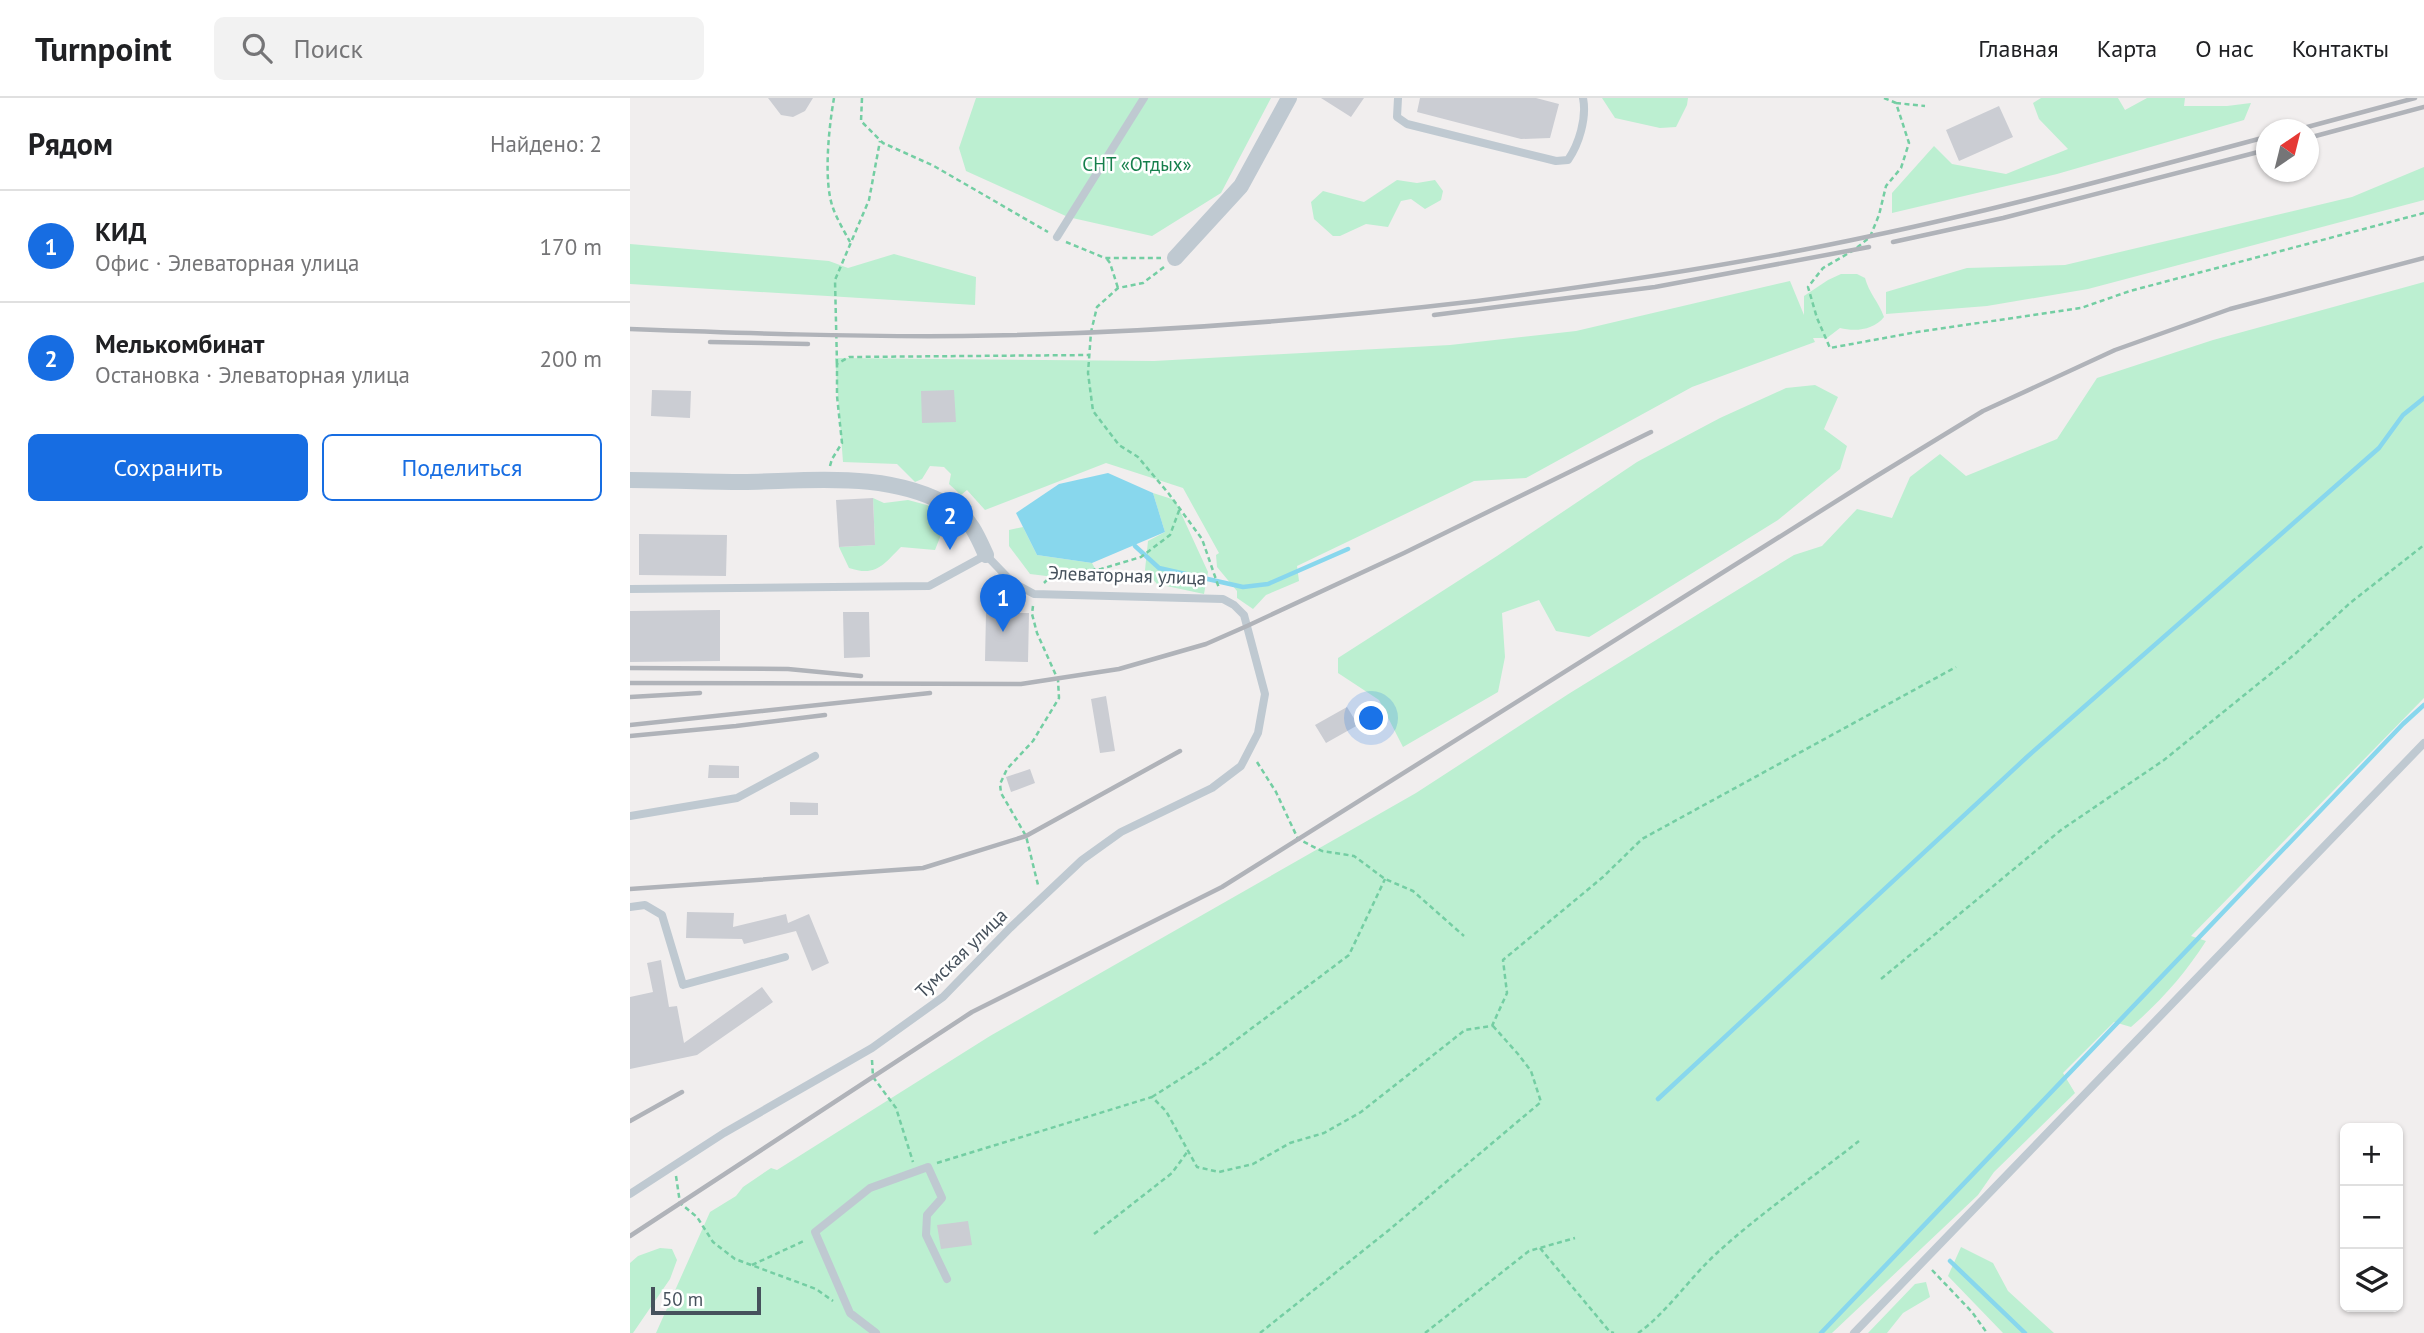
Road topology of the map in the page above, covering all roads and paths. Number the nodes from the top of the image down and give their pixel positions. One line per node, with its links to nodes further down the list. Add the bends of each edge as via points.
1 (834, 98): 13 (path, via 828,153 832,206)
2 (862, 98): 10 (path, via 861,121)
3 (1144, 98): 12 (lane)
4 (1289, 98): 15 (street, via 1241,186)
5 (1398, 98): 6 (lane, via 1397,117 1407,124 1556,161 1569,160 1575,149 1585,108)
6 (1583, 98)
7 (1885, 98): 8 (path)
8 (1896, 103): 9 (path); 11 (path, via 1909,142 1901,167 1886,186 1870,237 1823,268 1808,287 1830,348 2081,308)
9 (1925, 106)
10 (880, 140): 12 (path); 13 (path, via 869,200)
11 (2424, 213)
12 (1057, 237): 14 (path)
13 (850, 242): 18 (path, via 835,280)
14 (1105, 258): 15 (path); 16 (path)
15 (1175, 258): 16 (path, via 1143,283)
16 (1118, 288): 17 (path, via 1097,307)
17 (1090, 355): 18 (path, via 849,357); 21 (path, via 1093,411)
18 (837, 364): 20 (path, via 842,443)
19 (630, 480): 20 (street, Элеваторная улица)
20 (827, 481): 23 (street, Элеваторная улица, via 917,490 955,509 974,528)
21 (1180, 508): 24 (path, via 1202,539); 26 (path, via 1170,535 1141,557 1101,569 1055,572)
22 (2424, 545): 38 (path, via 2175,751 2060,830)
23 (985, 555): 25 (lane, via 929,586); 26 (lane, Элеваторная улица, via 1012,582)
24 (1219, 585)
25 (630, 589)
26 (1034, 594): 28 (lane, Элеваторная улица, via 1223,599 1244,615); 34 (path, via 1032,614 1058,680 1059,698 1000,784 1026,836)
27 (1956, 667): 39 (path, via 1642,839 1503,960 1507,993)
28 (1265, 694): 30 (lane, Тумская улица, via 1258,733)
29 (2424, 743): 52 (lane)
30 (1249, 750): 33 (path, via 1298,839 1322,851 1354,856); 34 (lane, Тумская улица, via 1241,766 1212,788 1121,832 1082,860)
31 (815, 756): 32 (lane, via 737,799)
32 (630, 816)
33 (1385, 879): 36 (path, via 1413,891); 41 (path, via 1349,955 1207,1062)
34 (1042, 898): 40 (lane, Тумская улица, via 943,997)
35 (630, 907): 37 (lane, via 645,905 662,915 683,985)
36 (1464, 936)
37 (785, 957)
38 (1881, 979)
39 (1492, 1026): 43 (path, via 1465,1030 1361,1112 1252,1164 1219,1172 1197,1167); 57 (path, via 1531,1071 1541,1102)
40 (872, 1048): 44 (lane, Тумская улица); 46 (path, via 873,1077 897,1108)
41 (1152, 1097): 43 (path, via 1166,1111); 45 (path)
42 (1859, 1141): 60 (path, via 1717,1252)
43 (1188, 1151): 49 (path, via 1172,1173)
44 (675, 1166): 47 (lane, Тумская улица); 53 (path, via 680,1203 697,1217 713,1242)
45 (928, 1167): 46 (lane); 54 (lane, via 942,1198 927,1215 926,1235)
46 (916, 1172): 48 (lane, via 870,1188)
47 (630, 1194)
48 (815, 1232): 53 (path); 55 (lane)
49 (1094, 1234)
50 (1575, 1238): 51 (path)
51 (1540, 1248): 58 (path, via 1529,1251); 59 (path)
52 (1923, 1262): 61 (lane); 62 (path, via 1972,1311)
53 (752, 1265): 55 (path, via 816,1289)
54 (947, 1279)
55 (850, 1313): 56 (lane)
56 (876, 1333)
57 (1260, 1333)
58 (1424, 1333)
59 (1614, 1333)
60 (1638, 1333)
61 (1854, 1333)
62 (1987, 1333)

